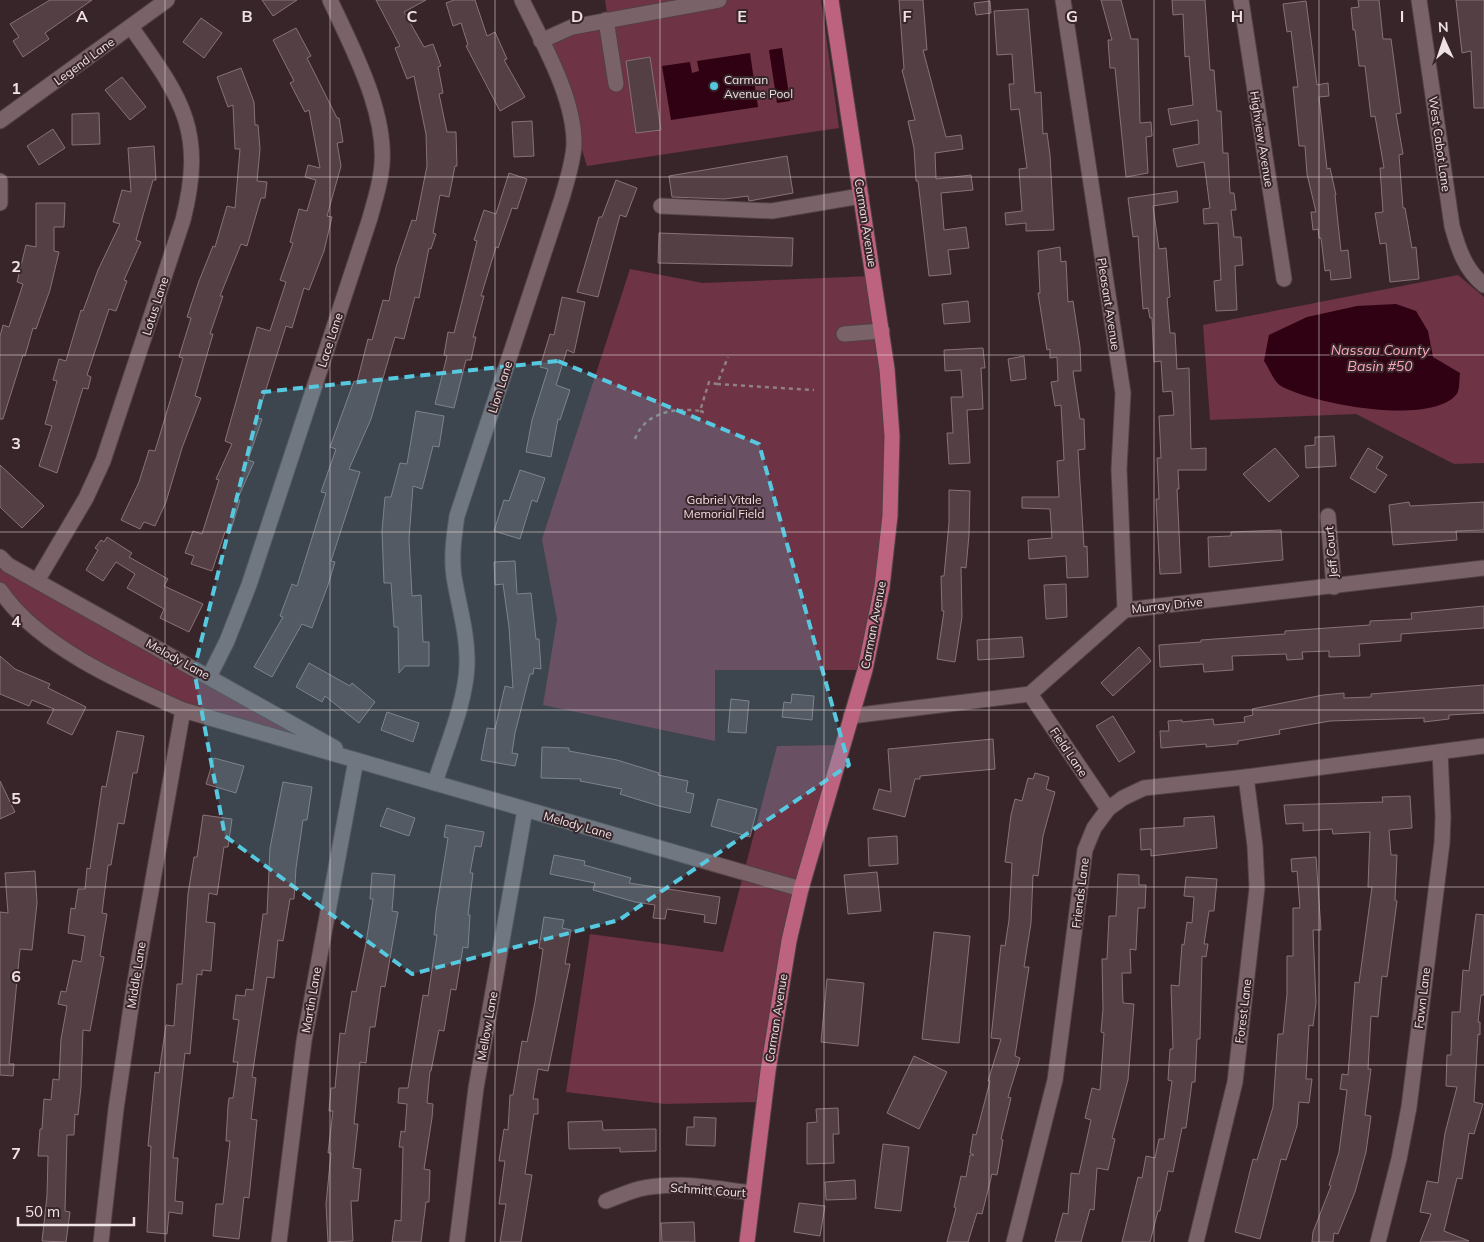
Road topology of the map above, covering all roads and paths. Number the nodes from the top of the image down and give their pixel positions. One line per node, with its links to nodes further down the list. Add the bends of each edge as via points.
1 (167, 0): 10 (street, Legend Lane)
2 (330, 0): 35 (street, Lace Lane, via 374,105 381,133 382,172 370,218 248,586)
3 (522, 0): 11 (street, Lion Lane)
4 (719, 0): 9 (street)
5 (831, 0): 15 (main road, Carman Avenue)
6 (1062, 0): 34 (street, Pleasant Avenue, via 1122,393 1120,469)
7 (1241, 0): 18 (street, Highview Avenue)
8 (1419, 0): 19 (street, West Cabot Lane, via 1452,226 1468,268)
9 (606, 20): 11 (street, via 572,27); 12 (street)
10 (131, 26): 13 (street, Legend Lane); 31 (street, Lotus Lane, via 168,79 185,115 193,168 190,191 175,246 103,461 86,498)
11 (541, 40): 43 (street, Lion Lane, via 571,115 573,160 457,516 453,545 454,576 465,629 467,666 462,697)
12 (616, 84)
13 (0, 121)
14 (0, 182): 16 (street)
15 (861, 196): 17 (street, via 772,211); 20 (main road, Carman Avenue)
16 (0, 203)
17 (661, 206)
18 (1284, 279)
19 (1482, 283)
20 (882, 331): 21 (street); 38 (main road, Carman Avenue, via 892,436 890,516 882,587 865,670)
21 (844, 334)
22 (728, 357): 23 (path)
23 (717, 384): 24 (path); 25 (path, via 709,382)
24 (814, 390)
25 (700, 411): 26 (path); 27 (path, via 670,410 656,416 638,430)
26 (706, 413)
27 (635, 439)
28 (1328, 516): 32 (street, Jeff Court)
29 (0, 557): 31 (street, Melody Lane)
30 (1484, 568): 32 (street, Murray Drive)
31 (37, 581): 35 (street, Melody Lane)
32 (1334, 587): 34 (street, Murray Drive)
33 (0, 590): 37 (street, Melody Lane, via 27,621 53,641 143,692)
34 (1125, 610): 36 (street, Murray Drive)
35 (209, 677): 41 (street, Melody Lane)
36 (1030, 694): 38 (street); 44 (street, Field Lane)
37 (183, 710): 41 (street, Melody Lane); 49 (street, Middle Lane, via 134,987 116,1109)
38 (851, 716): 46 (main road, Carman Avenue)
39 (1484, 746): 40 (street, Friends Lane)
40 (1440, 752): 42 (street, Friends Lane); 55 (street, Fawn Lane, via 1442,843 1409,1108)
41 (356, 760): 43 (street, Melody Lane); 50 (street, Martin Lane, via 304,1041)
42 (1246, 777): 44 (street, Friends Lane, via 1144,788); 54 (street, Forest Lane, via 1257,888 1235,1082)
43 (435, 783): 45 (street, Melody Lane)
44 (1108, 809): 53 (street, Friends Lane, via 1094,828 1085,850 1055,1080)
45 (525, 810): 46 (street, Melody Lane); 51 (street, Mellow Lane, via 476,1088)
46 (801, 889): 47 (main road, Carman Avenue, via 781,985)
47 (753, 1193): 48 (street, Schmitt Court, via 655,1186); 52 (main road, Carman Avenue)
48 (606, 1201)
49 (102, 1242)
50 (279, 1242)
51 (457, 1242)
52 (747, 1242)
53 (1014, 1242)
54 (1196, 1242)
55 (1378, 1242)

